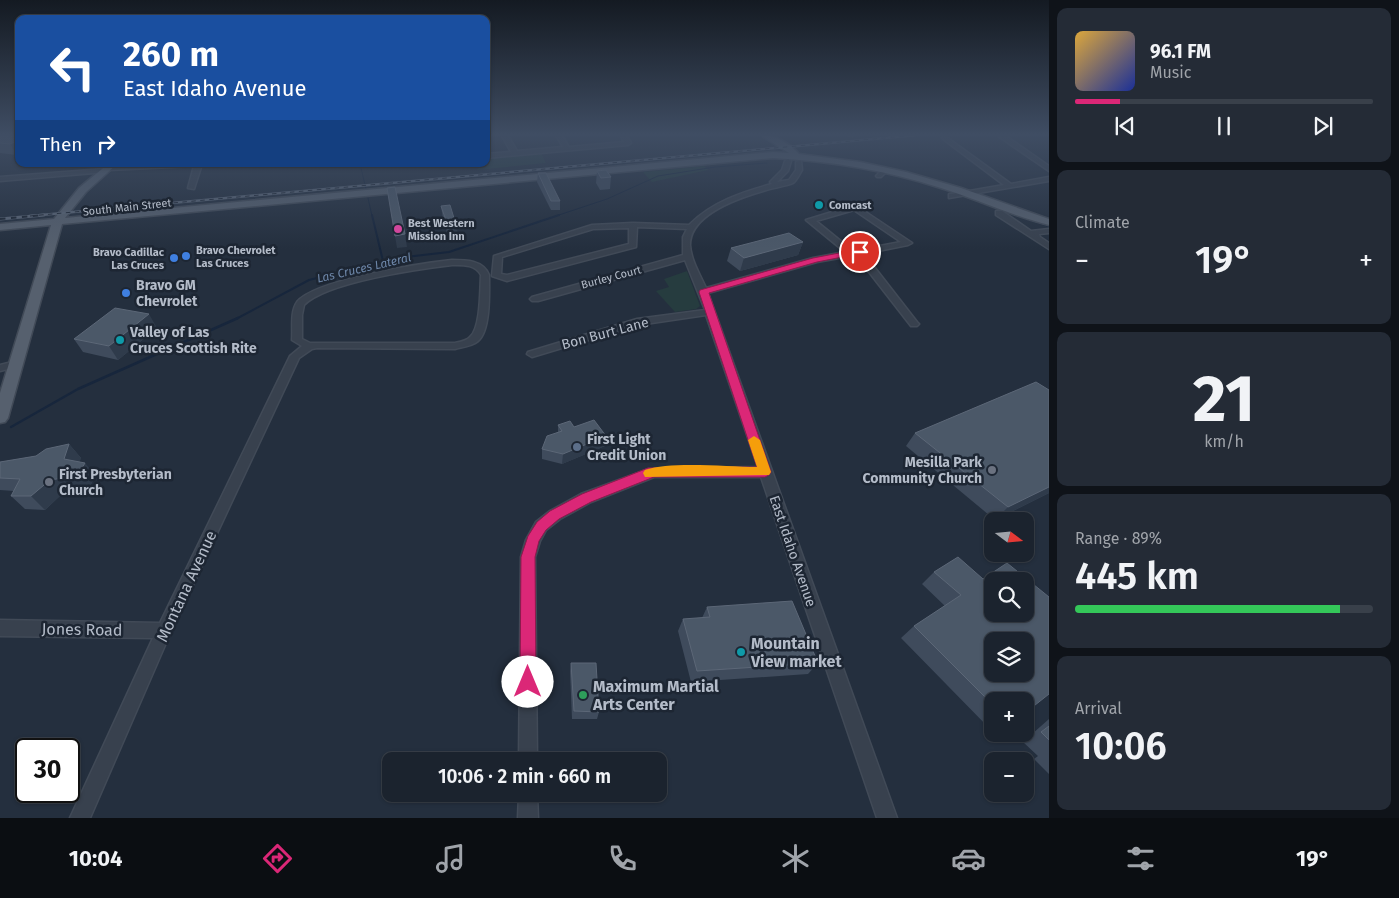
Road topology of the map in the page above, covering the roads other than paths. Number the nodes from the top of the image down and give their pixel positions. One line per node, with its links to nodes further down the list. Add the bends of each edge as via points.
1 (61, 172): 9 (street)
2 (102, 172): 17 (main road, via 81,191)
3 (197, 172): 13 (street)
4 (596, 172): 17 (main road, South Main Street)
5 (786, 172): 11 (street)
6 (797, 172): 11 (street, via 791,180)
7 (991, 172): 12 (street)
8 (882, 173): 14 (main road, South Main Street); 15 (main road, South Main Street)
9 (0, 179)
10 (1049, 179): 12 (street)
11 (770, 185): 21 (street, via 716,207)
12 (1010, 186): 14 (street)
13 (192, 188)
14 (965, 193): 15 (street); 18 (main road, South Main Street)
15 (952, 196): 16 (main road, South Main Street)
16 (999, 213): 22 (main road, South Main Street); 24 (street)
17 (59, 221): 20 (main road, South Main Street); 23 (main road, South Main Street); 34 (main road)
18 (1049, 222)
19 (633, 224): 19 (street, via 633,246 507,278 496,276 498,256 592,227); 21 (street)
20 (0, 227)
21 (690, 227): 27 (street, East Idaho Avenue, via 686,239)
22 (1049, 230): 24 (street, via 1034,232)
23 (0, 232)
24 (1036, 237): 25 (street)
25 (1049, 247)
26 (850, 252): 26 (street, via 810,220 855,207 908,243); 28 (street); 31 (street, via 872,270)
27 (688, 256): 28 (street, East Idaho Avenue); 29 (street, Burley Court)
28 (704, 292): 30 (street, East Idaho Avenue)
29 (535, 298)
30 (710, 312): 33 (street, Bon Burt Lane, via 637,322); 37 (street, East Idaho Avenue)
31 (914, 324)
32 (309, 346): 32 (street, via 455,346 466,343 477,336 480,326 483,270 460,262 391,271 316,294 298,309 297,340); 39 (street, Montana Avenue, via 295,356)
33 (532, 354)
34 (16, 364): 35 (street); 36 (main road)
35 (0, 368)
36 (0, 418)
37 (765, 472): 40 (street, via 653,472 586,498 541,526 528,557); 44 (street, East Idaho Avenue)
38 (0, 628): 39 (street, Jones Road)
39 (164, 631): 42 (street, Montana Avenue)
40 (528, 752)
41 (528, 802): 43 (street)
42 (80, 818)
43 (528, 818)
44 (887, 818)

